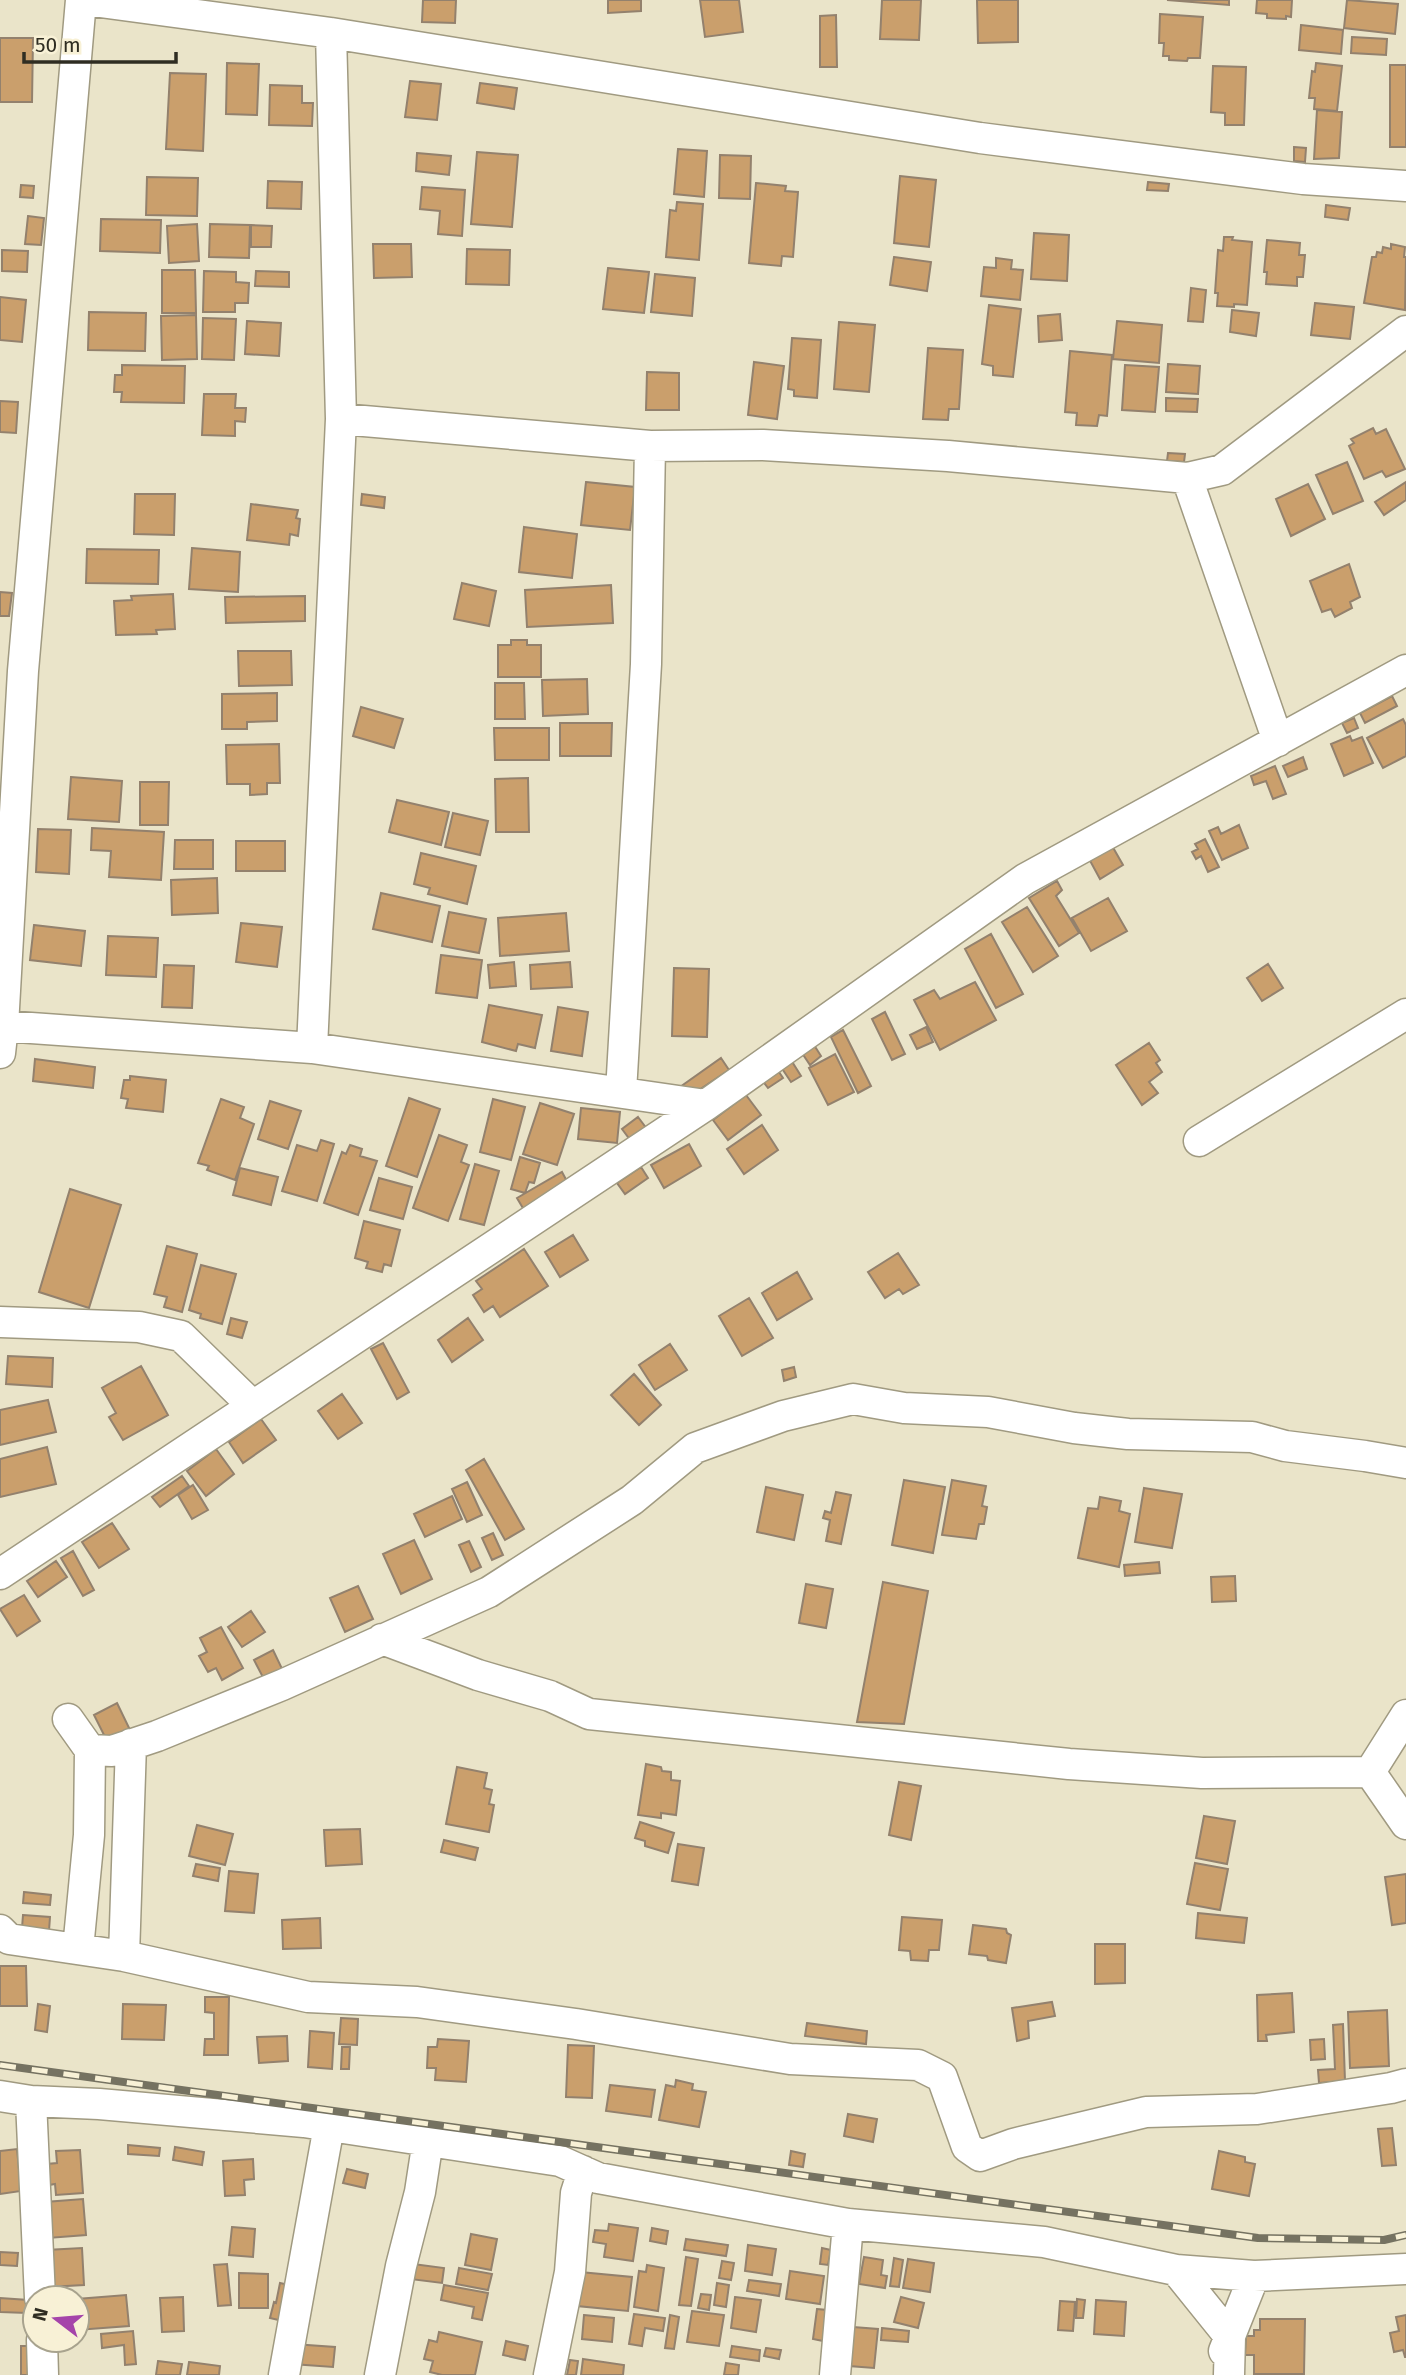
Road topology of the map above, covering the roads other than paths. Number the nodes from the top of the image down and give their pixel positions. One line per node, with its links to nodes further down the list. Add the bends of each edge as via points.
1 (83, 0): 2 (street); 11 (street, via 23,671)
2 (331, 33): 3 (street, via 980,138 1303,179); 5 (street)
3 (1406, 186)
4 (1406, 331): 7 (street, via 1222,470)
5 (341, 419): 6 (street); 12 (street)
6 (650, 446): 7 (street, via 855,450); 13 (street, via 646,664)
7 (1187, 478): 9 (street)
8 (1406, 670): 9 (street)
9 (1278, 741): 14 (street, via 1025,879)
10 (1406, 1014): 15 (street)
11 (2, 1040): 12 (street)
12 (312, 1048): 13 (street)
13 (621, 1092): 14 (street)
14 (706, 1105): 17 (street)
15 (1199, 1141)
16 (0, 1322): 17 (street, via 139,1327 181,1336)
17 (253, 1406): 19 (street)
18 (1406, 1464): 20 (street, via 1252,1437 1128,1434 988,1412 904,1408 853,1399 783,1416 695,1448 632,1500 488,1592)
19 (0, 1574)
20 (382, 1639): 23 (street, via 282,1685); 25 (street, via 550,1696 589,1714 1069,1764 1202,1773)
21 (1406, 1715): 25 (street)
22 (68, 1719): 24 (street)
23 (131, 1744): 24 (street, via 112,1751); 29 (street)
24 (90, 1750): 28 (street, via 89,1835)
25 (1370, 1772): 26 (street)
26 (1406, 1824)
27 (0, 1930): 28 (street, via 9,1939)
28 (78, 1950): 29 (street)
29 (124, 1956): 30 (street, via 308,1997 417,2002 790,2059 918,2066 942,2077 967,2147 980,2156 1146,2112 1257,2109)
30 (1406, 2084)
31 (0, 2096): 32 (street)
32 (31, 2101): 33 (street); 40 (street)
33 (329, 2126): 34 (street); 44 (street)
34 (428, 2140): 35 (street, via 560,2161); 45 (street)
35 (583, 2171): 36 (street, via 598,2178); 46 (street, via 576,2193 570,2272)
36 (848, 2224): 38 (street, via 1044,2242); 47 (street)
37 (1406, 2269): 39 (street)
38 (1176, 2270): 39 (street); 41 (street)
39 (1254, 2276): 41 (street)
40 (39, 2284)
41 (1230, 2337): 48 (street); 49 (street)
42 (42, 2354): 43 (street)
43 (43, 2375)
44 (284, 2375)
45 (380, 2375)
46 (549, 2375)
47 (835, 2375)
48 (1214, 2375)
49 (1229, 2375)

